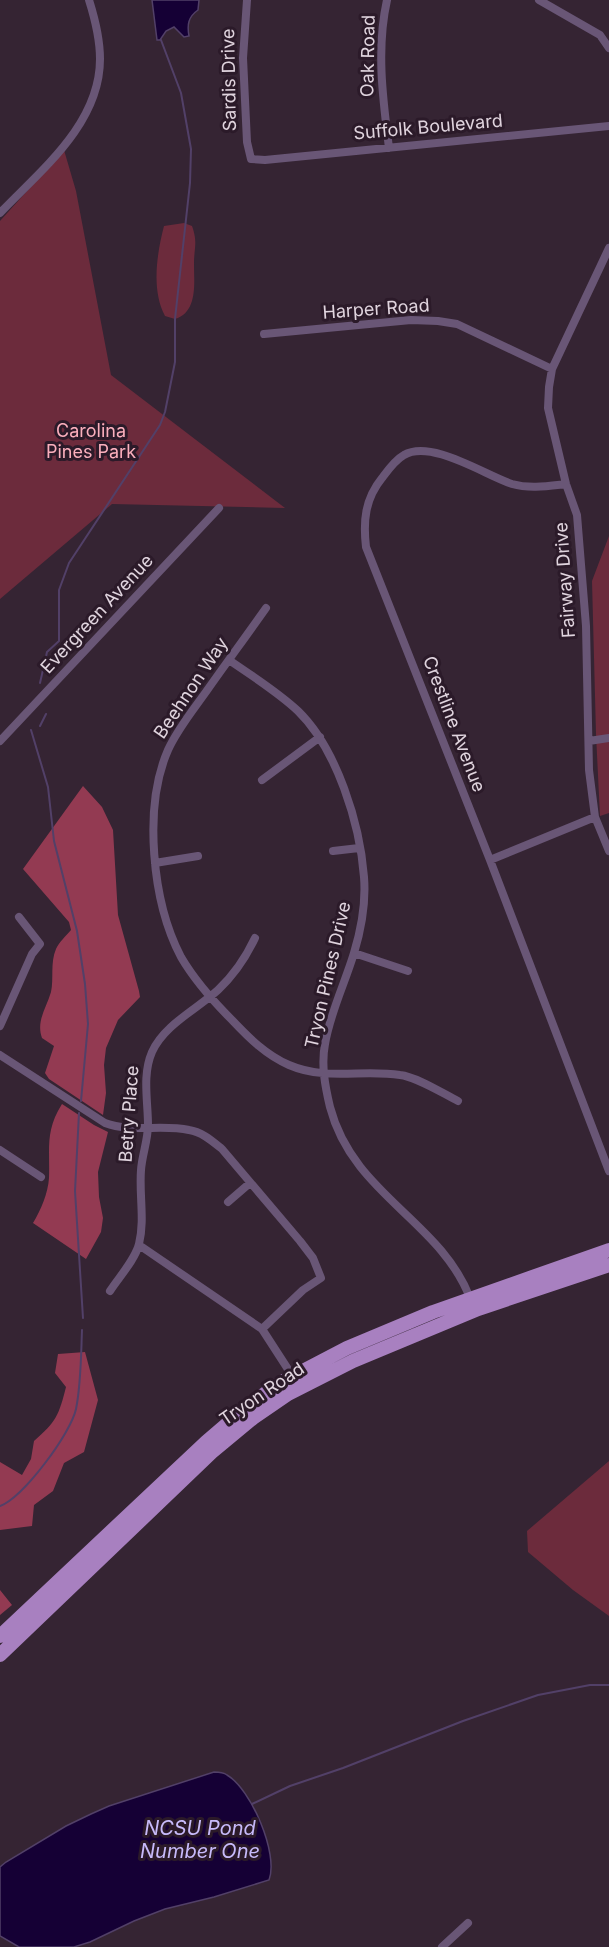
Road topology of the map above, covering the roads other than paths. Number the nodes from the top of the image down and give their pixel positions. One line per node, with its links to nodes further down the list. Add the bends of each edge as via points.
1 (89, 0): 9 (street, via 99,45 99,71 90,104 69,140)
2 (246, 0): 8 (street, Sardis Drive, via 243,58)
3 (387, 0): 7 (street, Oak Road, via 381,48)
4 (539, 0): 5 (street, via 600,35)
5 (609, 48)
6 (609, 126): 7 (street, Suffolk Boulevard)
7 (388, 148): 8 (street, Suffolk Boulevard)
8 (251, 159)
9 (0, 213)
10 (609, 248): 12 (street, Fairway Drive)
11 (264, 334): 12 (street, Harper Road, via 411,320 438,321 457,324)
12 (552, 369): 13 (street, Fairway Drive, via 548,408)
13 (566, 484): 20 (street, Fairway Drive, via 577,515 586,626); 27 (street, Crestline Avenue, via 511,484 432,452 416,450 404,454 386,473 373,491 365,514 366,547)
14 (219, 508): 19 (street, Evergreen Avenue)
15 (266, 608): 16 (street, Beehnon Way)
16 (229, 660): 17 (street, Tryon Pines Drive, via 299,712); 28 (street, Beehnon Way, via 180,728 164,760 154,804)
17 (320, 737): 21 (street); 23 (street, Tryon Pines Drive, via 344,785)
18 (609, 738): 20 (street)
19 (0, 741)
20 (589, 741): 22 (street, Fairway Drive)
21 (262, 780)
22 (595, 817): 24 (street, Fairway Drive); 27 (street)
23 (359, 848): 25 (street); 31 (street, Tryon Pines Drive, via 365,878)
24 (609, 851)
25 (333, 852)
26 (198, 856): 28 (street)
27 (490, 860): 40 (street, Crestline Avenue)
28 (155, 863): 33 (street, Beehnon Way, via 169,928 181,956)
29 (19, 917): 34 (street, via 40,944)
30 (255, 938): 33 (street, Betry Place, via 233,974)
31 (354, 953): 32 (street); 36 (street, Tryon Pines Drive, via 325,1044)
32 (408, 971)
33 (209, 996): 36 (street, Beehnon Way, via 272,1056); 38 (street, Betry Place, via 159,1039 152,1052 146,1083)
34 (0, 1026)
35 (0, 1055): 38 (street, via 105,1123)
36 (324, 1075): 37 (street, Beehnon Way, via 403,1075); 48 (street, Tryon Pines Drive, via 337,1130 348,1151 381,1191 442,1252)
37 (458, 1101)
38 (148, 1128): 42 (street, via 191,1130 208,1137); 44 (street, Betry Place, via 141,1171)
39 (0, 1150): 41 (street)
40 (609, 1172)
41 (41, 1177)
42 (250, 1183): 43 (street); 49 (street, via 313,1258 321,1278)
43 (228, 1202)
44 (138, 1245): 47 (street, Betry Place); 49 (street)
45 (609, 1250): 48 (main road, Tryon Road)
46 (609, 1265): 50 (main road, Tryon Road, via 478,1309)
47 (110, 1290)
48 (470, 1298): 50 (main road, Tryon Road, via 347,1348)
49 (262, 1329): 50 (street)
50 (296, 1381): 51 (main road, Tryon Road, via 256,1400 206,1442); 52 (main road, Tryon Road, via 226,1439)
51 (0, 1636)
52 (0, 1655)
53 (468, 1923): 54 (street)
54 (442, 1947)

